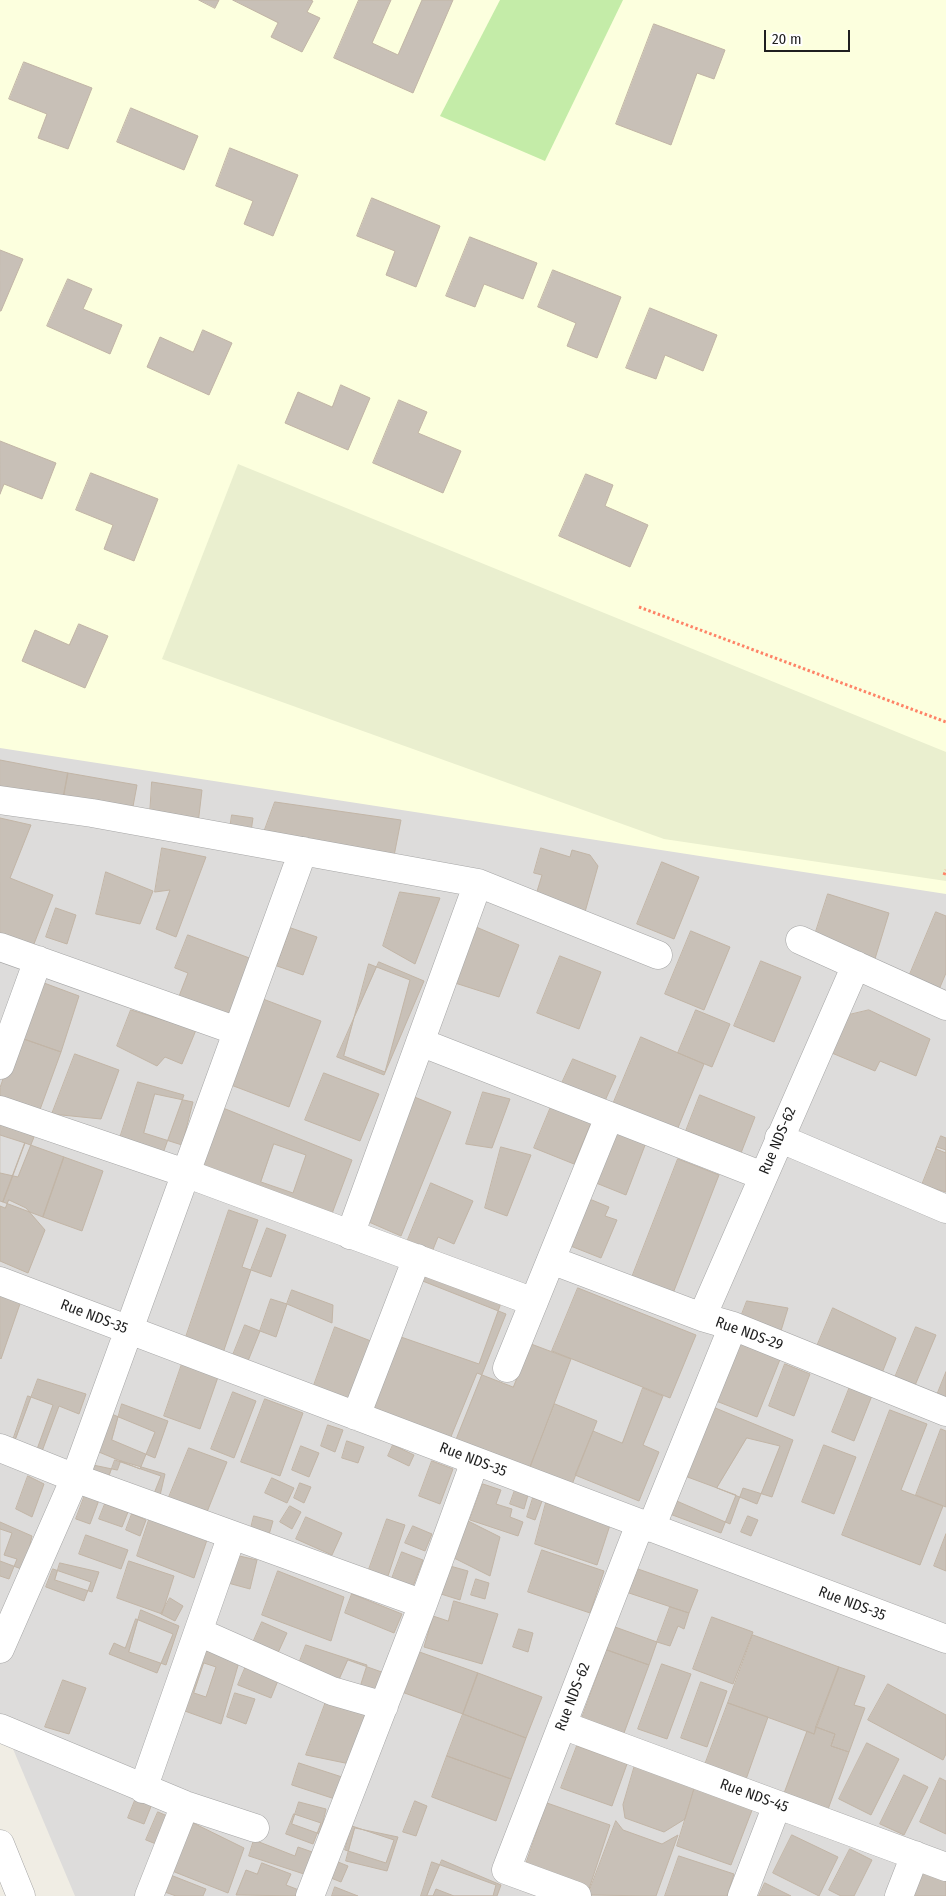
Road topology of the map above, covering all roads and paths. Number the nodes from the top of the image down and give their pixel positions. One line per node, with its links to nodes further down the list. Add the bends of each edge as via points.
1 (639, 607): 2 (path)
2 (946, 722)
3 (0, 800): 4 (street)
4 (303, 851): 7 (street); 14 (street)
5 (946, 870): 6 (path)
6 (944, 875)
7 (478, 883): 10 (street); 15 (street)
8 (800, 940): 12 (street)
9 (0, 947): 11 (street)
10 (658, 956)
11 (38, 960): 14 (street); 16 (street)
12 (856, 965): 13 (street); 19 (street, Rue NDS-62)
13 (946, 1006)
14 (237, 1031): 20 (street)
15 (420, 1042): 18 (street); 23 (street)
16 (0, 1065)
17 (0, 1110): 20 (street)
18 (609, 1117): 21 (street); 25 (street)
19 (779, 1138): 21 (street, Rue NDS-62); 22 (street)
20 (185, 1172): 23 (street); 30 (street)
21 (763, 1176): 28 (street, Rue NDS-62)
22 (946, 1209)
23 (350, 1234): 24 (street)
24 (417, 1258): 27 (street); 33 (street)
25 (551, 1260): 27 (street); 28 (street, Rue NDS-29)
26 (0, 1281): 30 (street, Rue NDS-35)
27 (534, 1302): 31 (street)
28 (702, 1317): 29 (street, Rue NDS-29)
29 (733, 1326): 32 (street, Rue NDS-29); 37 (street, Rue NDS-62)
30 (128, 1330): 33 (street, Rue NDS-35); 36 (street)
31 (507, 1368)
32 (946, 1412)
33 (356, 1416): 35 (street, Rue NDS-35)
34 (0, 1448): 36 (street)
35 (475, 1461): 37 (street, Rue NDS-35); 39 (street)
36 (74, 1478): 38 (street); 42 (street)
37 (646, 1526): 41 (street, Rue NDS-35); 44 (street, Rue NDS-62)
38 (232, 1535): 39 (street); 40 (street)
39 (423, 1604): 43 (street)
40 (199, 1632): 43 (street, via 332,1691); 46 (street)
41 (946, 1640)
42 (0, 1649)
43 (384, 1706): 56 (street)
44 (562, 1725): 48 (street, Rue NDS-45); 53 (street, Rue NDS-62)
45 (0, 1728): 46 (street)
46 (143, 1789): 47 (street)
47 (185, 1805): 49 (street); 55 (street)
48 (777, 1805): 51 (street, Rue NDS-45); 58 (street)
49 (255, 1828)
50 (0, 1844): 54 (street)
51 (915, 1856): 52 (street, Rue NDS-45); 59 (street)
52 (946, 1867)
53 (510, 1880): 57 (street)
54 (21, 1896)
55 (149, 1896)
56 (310, 1896)
57 (577, 1896)
58 (742, 1896)
59 (899, 1896)

